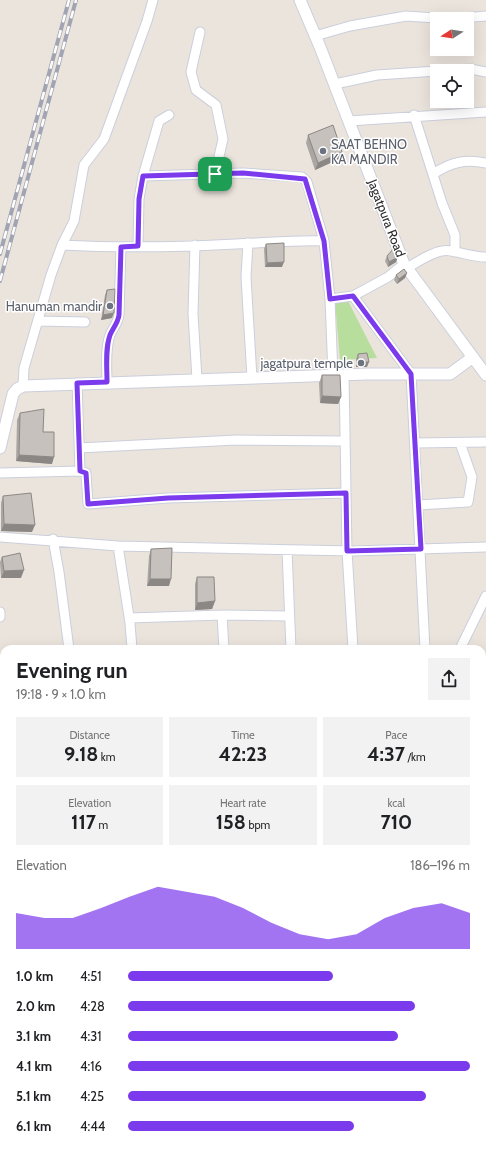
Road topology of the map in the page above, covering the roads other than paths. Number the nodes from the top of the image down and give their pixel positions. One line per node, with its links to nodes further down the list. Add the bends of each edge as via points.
1 (153, 0): 20 (street, via 104,139 84,165 74,221)
2 (300, 0): 5 (street, Jagatpura Road)
3 (486, 16): 5 (street, via 451,19 406,16 350,26)
4 (200, 32): 15 (street, via 191,72 196,90 216,105 223,139)
5 (315, 36): 9 (street, Jagatpura Road)
6 (474, 70): 8 (street)
7 (430, 71): 9 (street, via 377,75)
8 (486, 72)
9 (335, 84): 13 (street, Jagatpura Road)
10 (486, 112): 12 (street)
11 (169, 115): 17 (street, via 159,121)
12 (414, 116): 13 (street); 16 (street)
13 (349, 121): 26 (street, Jagatpura Road)
14 (486, 163): 16 (street, via 474,161 448,164)
15 (215, 174): 17 (street); 18 (street, via 243,173 305,179)
16 (433, 174): 24 (street, via 455,235)
17 (143, 176): 22 (street, via 139,199)
18 (324, 241): 19 (street); 28 (street)
19 (248, 243): 21 (street); 35 (street, via 246,277)
20 (62, 245): 23 (street); 29 (street)
21 (195, 245): 22 (street); 36 (street, via 193,314)
22 (138, 246): 23 (street)
23 (121, 247): 37 (street, via 119,315 107,346)
24 (455, 252): 25 (street); 26 (street, via 449,250 427,256)
25 (486, 257)
26 (406, 266): 27 (street); 31 (street, Jagatpura Road)
27 (353, 296): 28 (street); 32 (street)
28 (330, 299): 33 (street)
29 (38, 321): 30 (street); 39 (street, via 24,368)
30 (85, 322)
31 (473, 357): 32 (street, via 450,374); 34 (street, Jagatpura Road)
32 (411, 374): 33 (street); 42 (street)
33 (339, 375): 35 (street); 40 (street)
34 (486, 375)
35 (252, 378): 36 (street)
36 (197, 379): 37 (street)
37 (107, 382): 38 (street)
38 (77, 383): 39 (street); 45 (street)
39 (23, 386): 44 (street, via 13,394)
40 (344, 441): 45 (street, via 236,440); 48 (street)
41 (486, 442): 43 (street)
42 (415, 443): 43 (street); 49 (street)
43 (460, 443): 49 (street, via 472,477 468,502)
44 (0, 448)
45 (80, 448): 46 (street)
46 (80, 471): 47 (street); 48 (street, via 86,473 88,504 168,498)
47 (0, 473)
48 (346, 493): 56 (street)
49 (418, 505): 54 (street)
50 (0, 537): 51 (street)
51 (53, 539): 52 (street); 61 (street)
52 (118, 546): 55 (street); 60 (street)
53 (486, 547): 54 (street)
54 (421, 549): 56 (street); 66 (street)
55 (287, 550): 56 (street); 59 (street)
56 (347, 551): 65 (street)
57 (486, 596): 67 (street)
58 (222, 615): 59 (street); 60 (street); 63 (street)
59 (288, 616): 64 (street)
60 (129, 618): 62 (street)
61 (68, 645)
62 (132, 645)
63 (224, 645)
64 (291, 645)
65 (353, 645)
66 (425, 645)
67 (462, 645)

